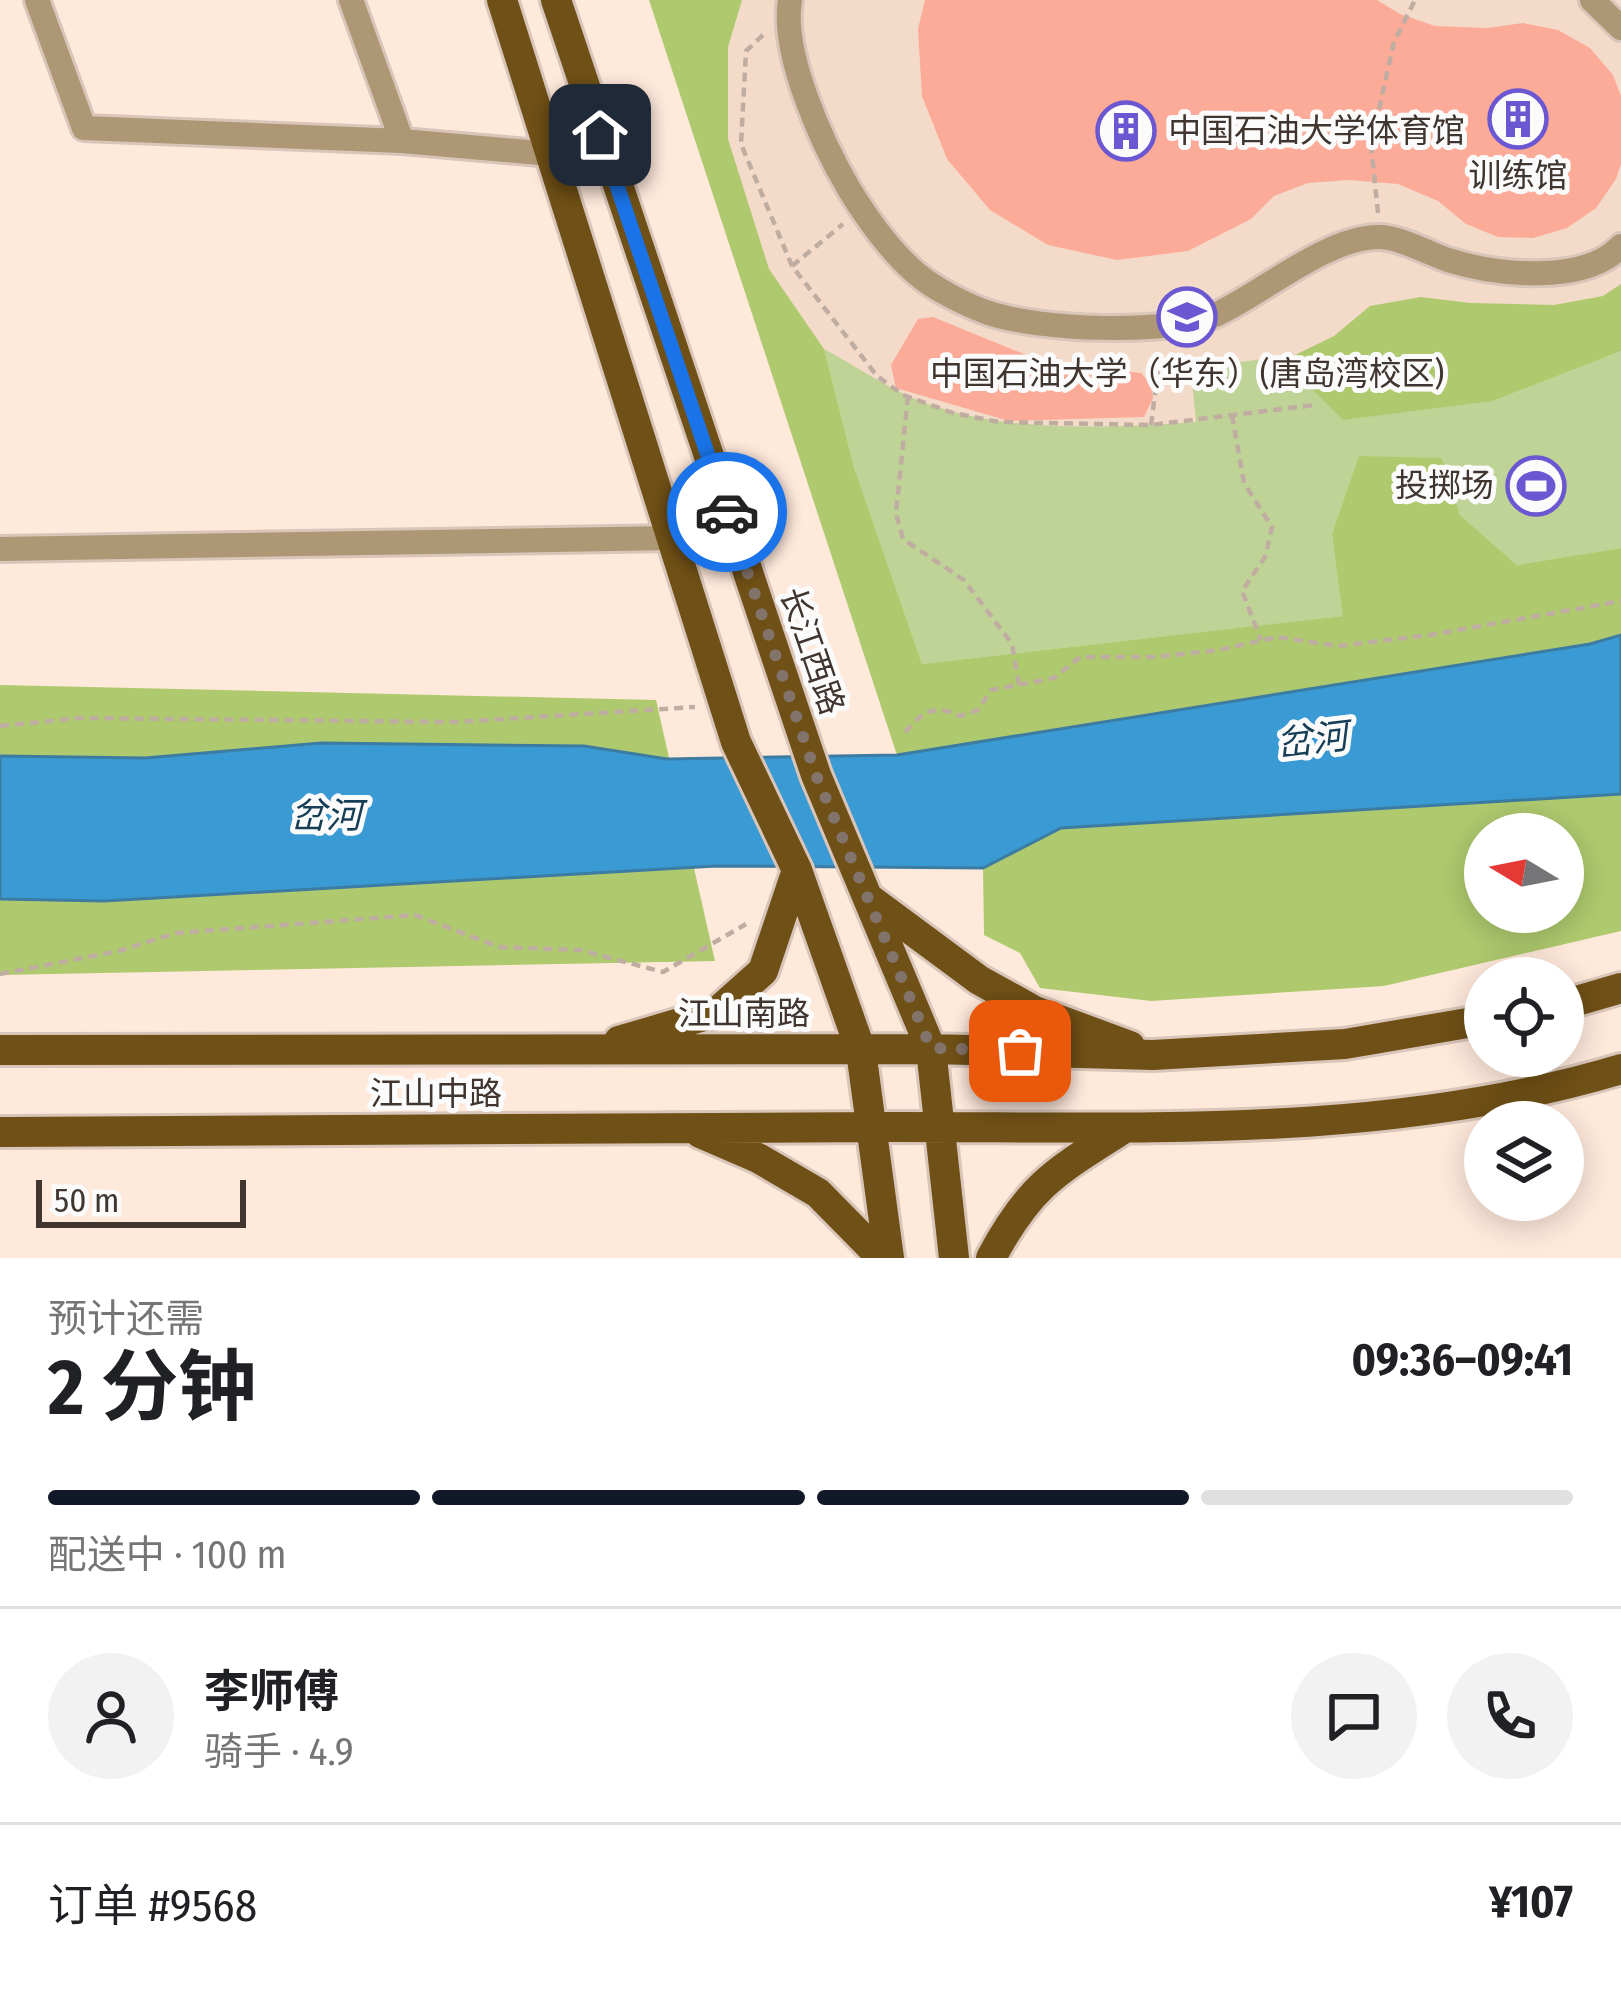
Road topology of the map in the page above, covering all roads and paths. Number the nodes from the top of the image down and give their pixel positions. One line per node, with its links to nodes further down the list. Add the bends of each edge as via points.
1 (37, 0): 9 (street, via 84,128)
2 (351, 0): 9 (street)
3 (502, 0): 10 (main road)
4 (556, 0): 19 (main road, 长江西路)
5 (1415, 0): 12 (path, via 1394,42 1371,146)
6 (1592, 0): 8 (street)
7 (787, 3): 11 (street, via 802,88)
8 (1621, 28)
9 (402, 141): 10 (street)
10 (551, 154): 20 (main road)
11 (861, 209): 14 (path); 15 (street, via 918,275 989,313 1067,326)
12 (1380, 237): 13 (street, via 1455,262 1546,275 1607,261); 15 (street, via 1329,250 1212,316)
13 (1621, 246)
14 (792, 266)
15 (1164, 327): 18 (path)
16 (908, 396): 24 (path, via 896,513 903,539 964,580 1012,644)
17 (1232, 415): 23 (path, via 1244,483 1273,527 1242,591)
18 (1151, 425)
19 (734, 533): 20 (street); 29 (main road, 长江西路, via 816,775)
20 (672, 538): 21 (street); 25 (main road)
21 (0, 549)
22 (1621, 601): 23 (path, via 1338,646)
23 (1262, 640): 24 (path, via 1155,657 1080,657 1054,678)
24 (1019, 685): 27 (path, via 991,690 978,710 960,716 928,709)
25 (725, 705): 26 (path, via 455,722 80,718); 28 (main road)
26 (0, 726)
27 (905, 732)
28 (797, 870): 37 (main road, via 764,970 717,1012); 38 (main road)
29 (867, 896): 35 (main road, 长江西路); 39 (main road, via 1035,1011)
30 (746, 924): 31 (path, via 663,972 580,950 499,947 415,915 176,932)
31 (0, 974)
32 (1621, 988): 33 (main road)
33 (1584, 999)
34 (1464, 1024): 39 (main road, 江山南路, via 1345,1044)
35 (931, 1048): 38 (main road, 江山南路); 39 (main road, 江山南路); 42 (main road, 长江西路)
36 (0, 1050): 37 (main road, 江山南路)
37 (589, 1050): 38 (main road, 江山南路)
38 (861, 1051): 41 (main road)
39 (1153, 1054)
40 (1621, 1069): 44 (main road, via 1564,1086 1348,1121)
41 (873, 1127): 42 (main road); 43 (main road, 江山中路); 46 (main road)
42 (939, 1127): 44 (main road); 47 (main road, 长江西路)
43 (689, 1128): 45 (main road, 江山中路); 46 (main road, via 818,1193)
44 (1123, 1129): 48 (main road, via 1052,1174 1015,1212)
45 (0, 1132)
46 (886, 1258)
47 (954, 1258)
48 (991, 1258)

